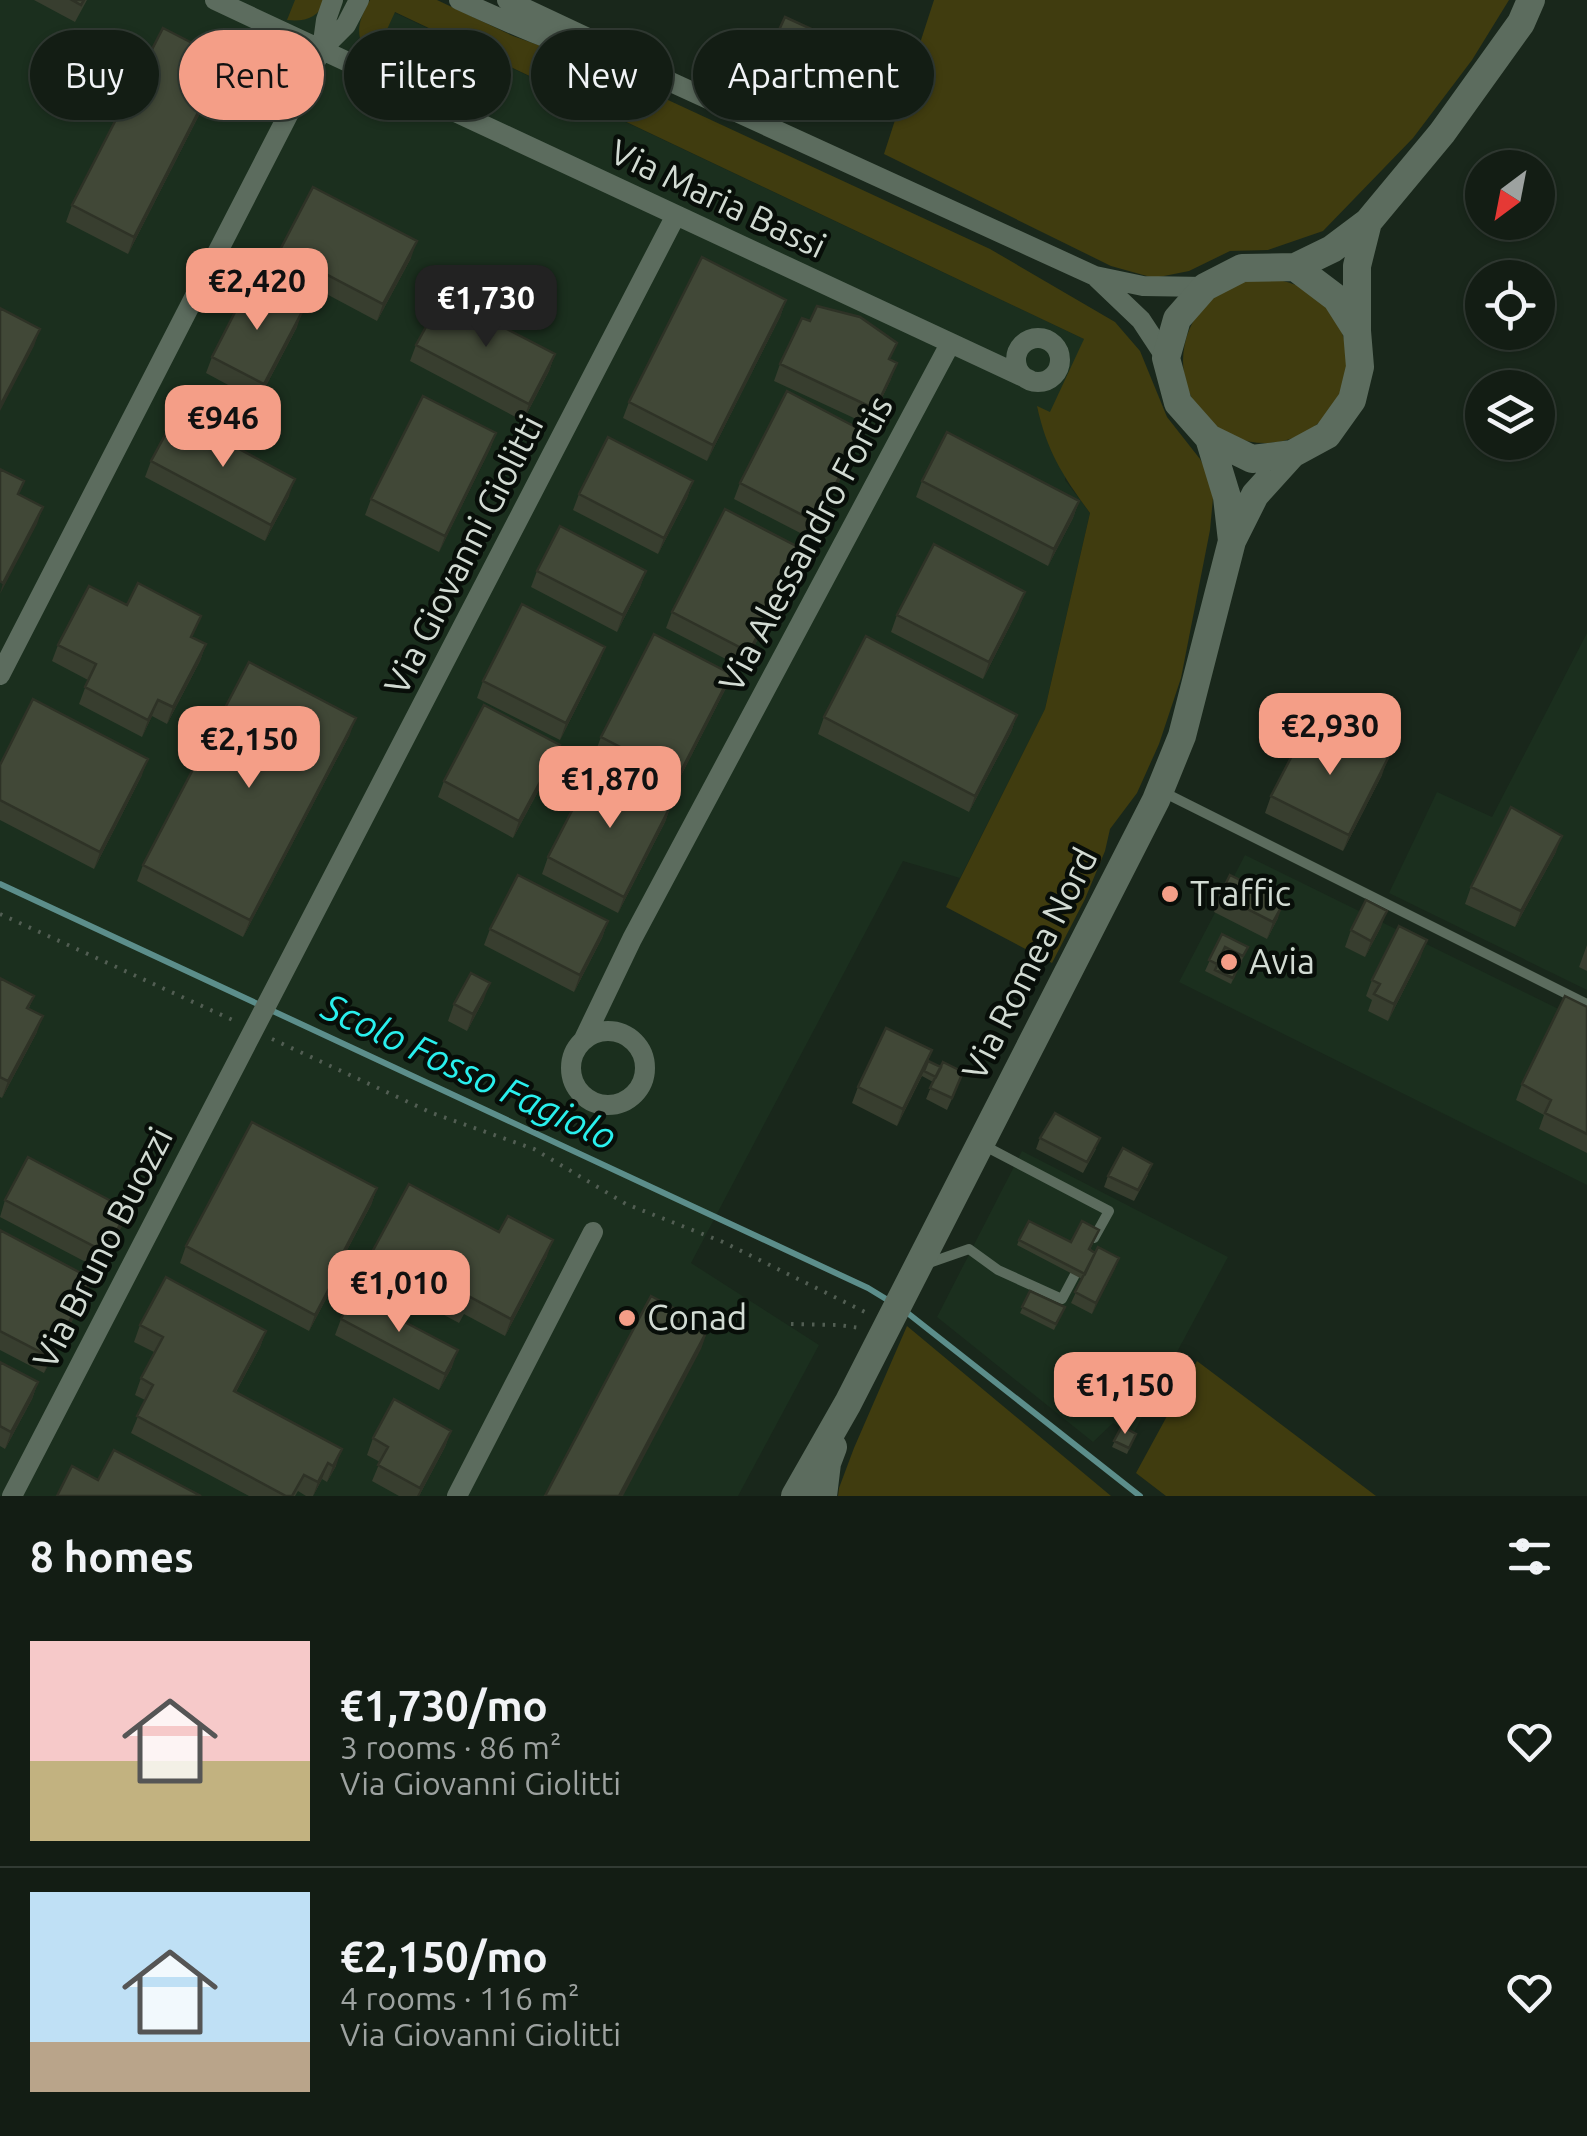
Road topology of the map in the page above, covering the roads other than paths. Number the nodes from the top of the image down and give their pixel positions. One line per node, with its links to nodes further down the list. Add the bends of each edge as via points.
1 (215, 0): 8 (street, Via Maria Bassi)
2 (333, 0): 11 (street)
3 (359, 0): 12 (street)
4 (459, 0): 10 (street)
5 (488, 0): 7 (street)
6 (1531, 0): 17 (main road, via 1442,133)
7 (514, 3): 9 (street)
8 (281, 30)
9 (571, 30)
10 (531, 33)
11 (324, 34)
12 (324, 47)
13 (324, 50): 16 (street, Via Maria Bassi)
14 (673, 84): 19 (street)
15 (285, 120): 28 (street)
16 (676, 215): 22 (street, Via Maria Bassi); 31 (street, Via Giovanni Giolitti)
17 (1368, 222): 18 (main road); 21 (main road, via 1357,266)
18 (1296, 267): 20 (main road, via 1242,268); 21 (main road, via 1336,298)
19 (1096, 276): 20 (street, via 1143,286); 23 (street, via 1141,320)
20 (1205, 286): 23 (main road, via 1177,319)
21 (1357, 331): 26 (main road, via 1360,367 1352,400 1327,435)
22 (950, 344): 24 (street, Via Maria Bassi); 32 (street, Via Alessandro Fortis)
23 (1166, 358): 25 (main road, via 1178,403)
24 (1030, 380)
25 (1209, 438): 26 (main road, via 1252,459); 27 (main road, Via Romea Nord)
26 (1292, 454): 27 (main road, Via Romea Nord, via 1255,495)
27 (1232, 541): 29 (main road, Via Romea Nord, via 1182,736)
28 (0, 675)
29 (1160, 790): 30 (lane); 33 (main road, Via Romea Nord)
30 (1587, 1004)
31 (253, 1030): 39 (street, Via Bruno Buozzi)
32 (583, 1041)
33 (980, 1143): 35 (lane, via 1109,1210); 37 (main road, Via Romea Nord)
34 (593, 1232): 40 (street)
35 (1090, 1246)
36 (1081, 1264): 37 (lane, via 1062,1299 969,1249)
37 (911, 1277): 38 (main road, Via Romea Nord)
38 (848, 1403): 41 (main road, Via Romea Nord); 42 (main road, Via Romea Nord)
39 (12, 1496)
40 (458, 1496)
41 (795, 1496)
42 (823, 1496)

